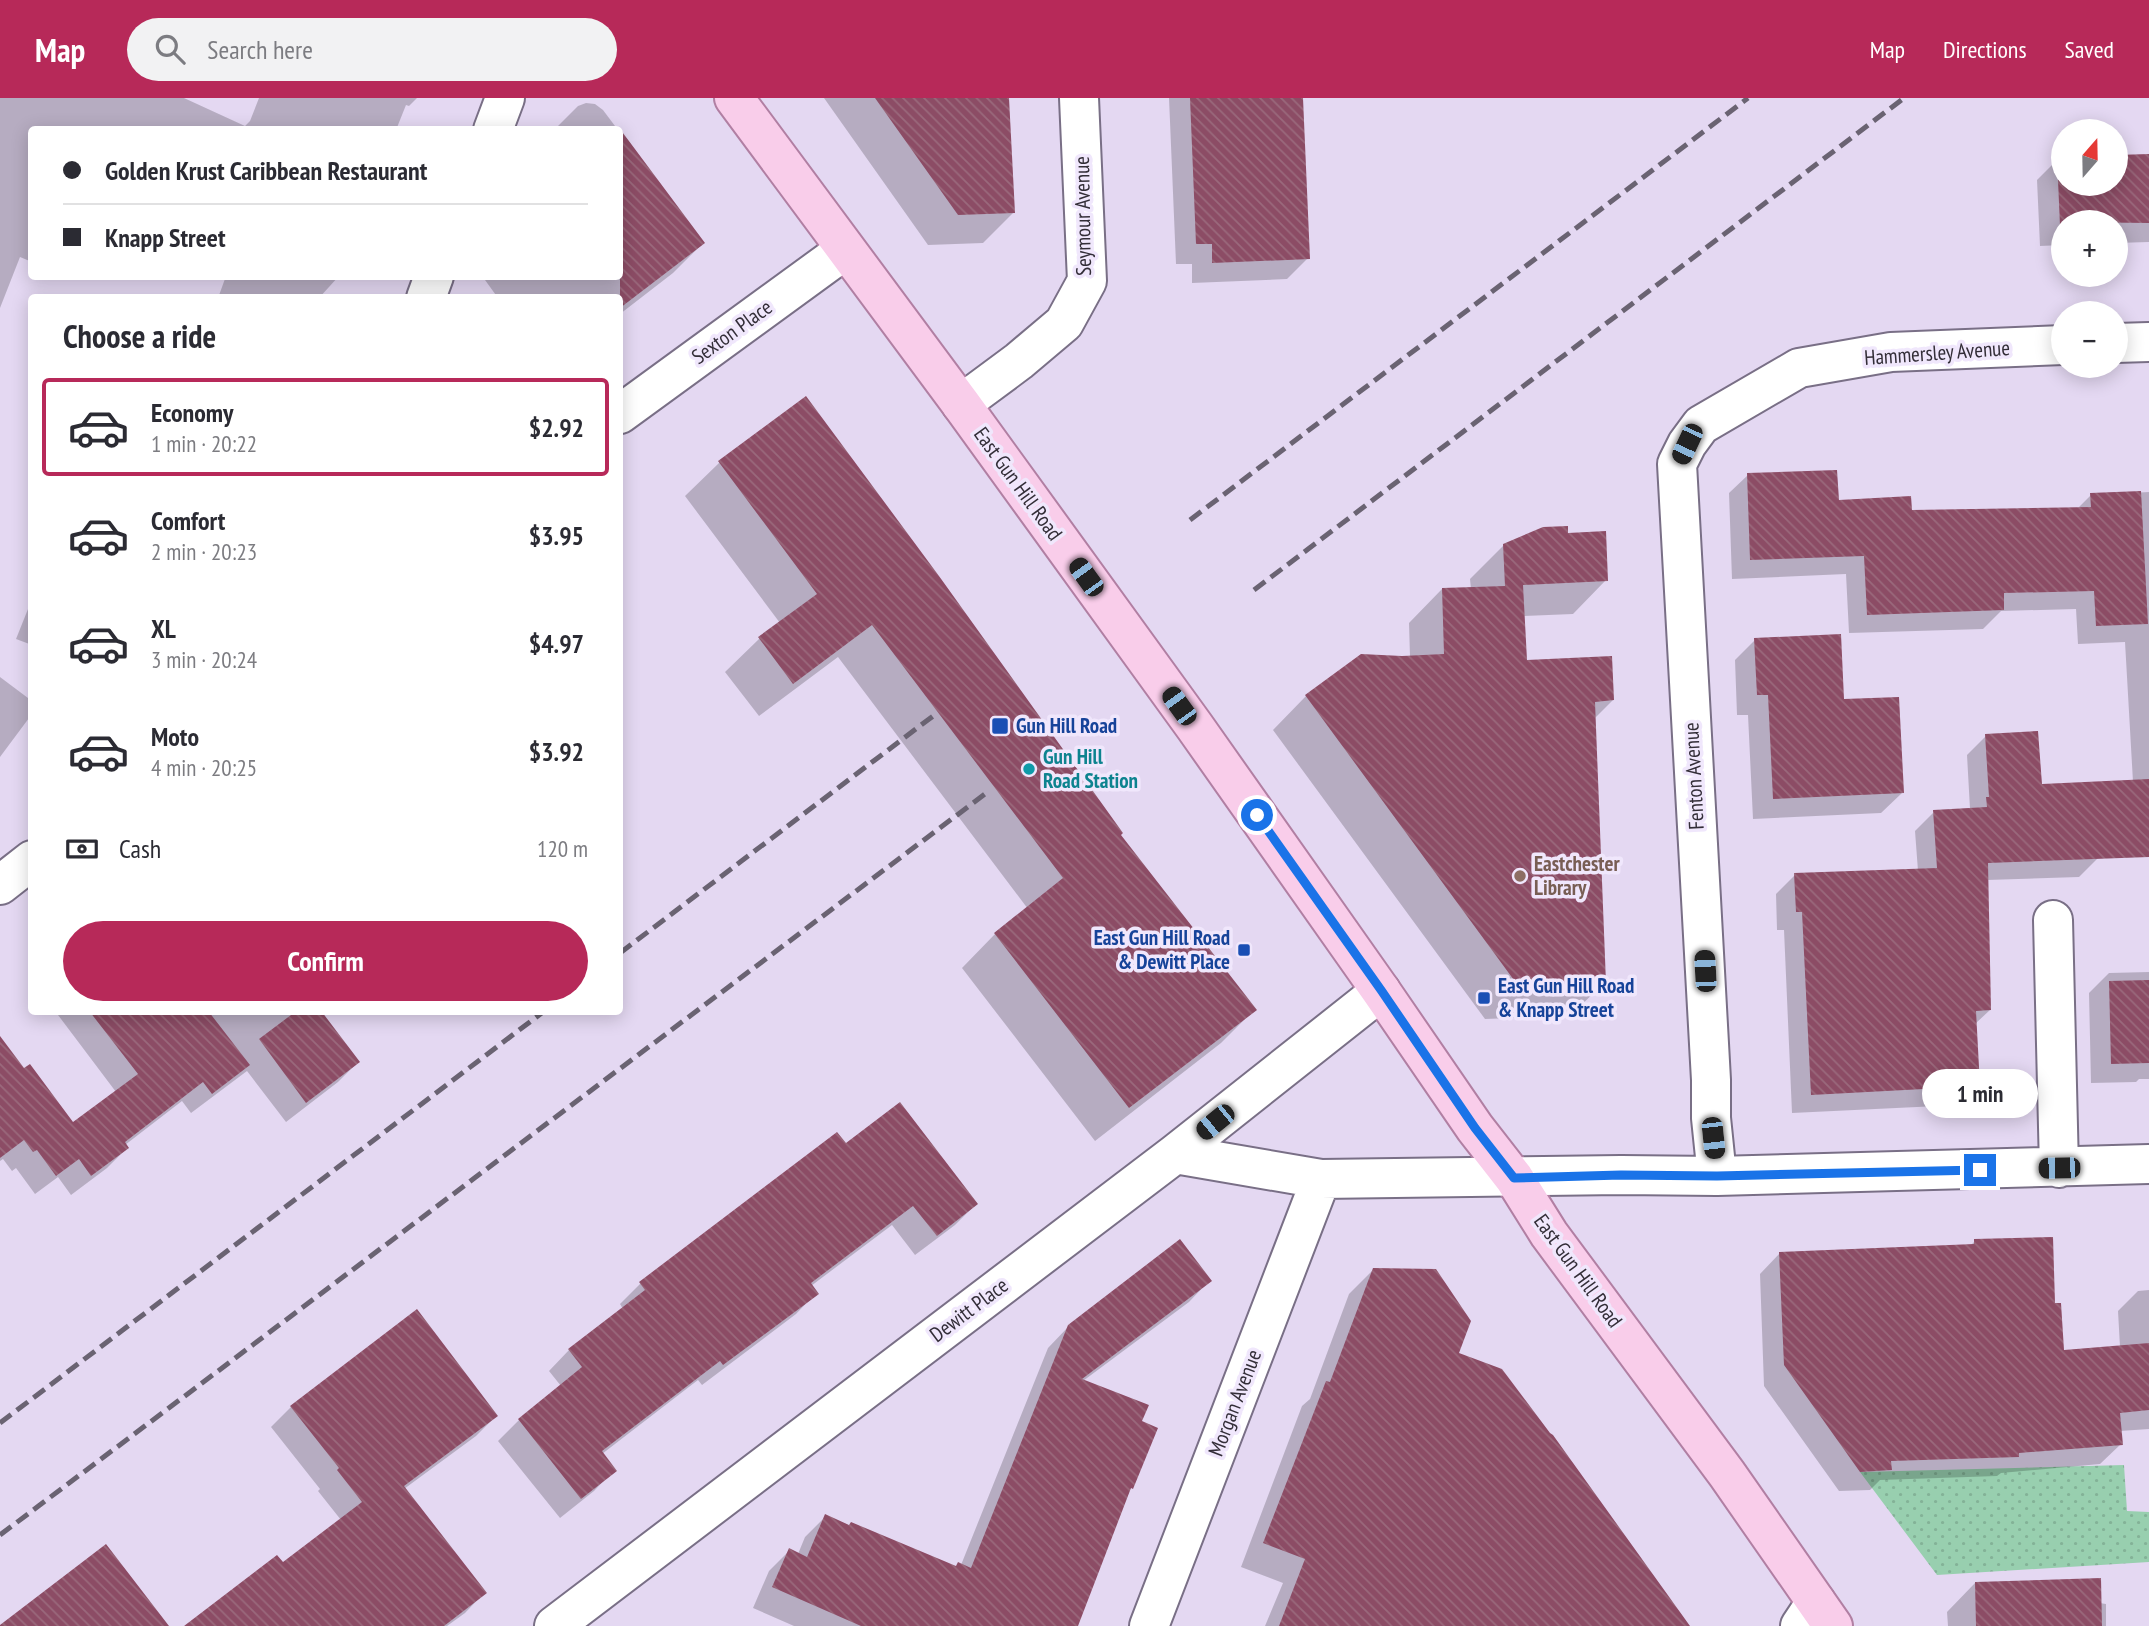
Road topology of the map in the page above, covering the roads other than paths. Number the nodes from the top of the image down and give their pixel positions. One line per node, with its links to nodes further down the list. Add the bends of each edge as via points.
1 (505, 98): 4 (street)
2 (734, 98): 5 (main road, East Gun Hill Road)
3 (1079, 98): 10 (street, Seymour Avenue, via 1087,281 1064,323)
4 (494, 126)
5 (845, 250): 10 (main road, East Gun Hill Road); 11 (street, Sexton Place)
6 (2149, 342): 7 (street)
7 (2128, 343)
8 (2051, 345): 9 (street, Hammersley Avenue, via 1891,352 1799,368)
9 (1737, 403): 19 (street, Fenton Avenue, via 1701,425 1677,464)
10 (961, 404): 15 (main road, East Gun Hill Road)
11 (623, 413)
12 (28, 863): 13 (street)
13 (0, 885)
14 (2053, 920): 18 (street)
15 (1381, 990): 16 (street, Dewitt Place); 20 (main road, East Gun Hill Road)
16 (1175, 1154): 21 (street); 23 (street, Dewitt Place)
17 (2149, 1164): 18 (street)
18 (2059, 1168): 19 (street)
19 (1717, 1176): 20 (street)
20 (1514, 1178): 21 (street); 22 (main road, East Gun Hill Road, via 1549,1234 1727,1474)
21 (1321, 1179): 24 (street, Morgan Avenue)
22 (1816, 1618)
23 (554, 1626)
24 (1149, 1626)

